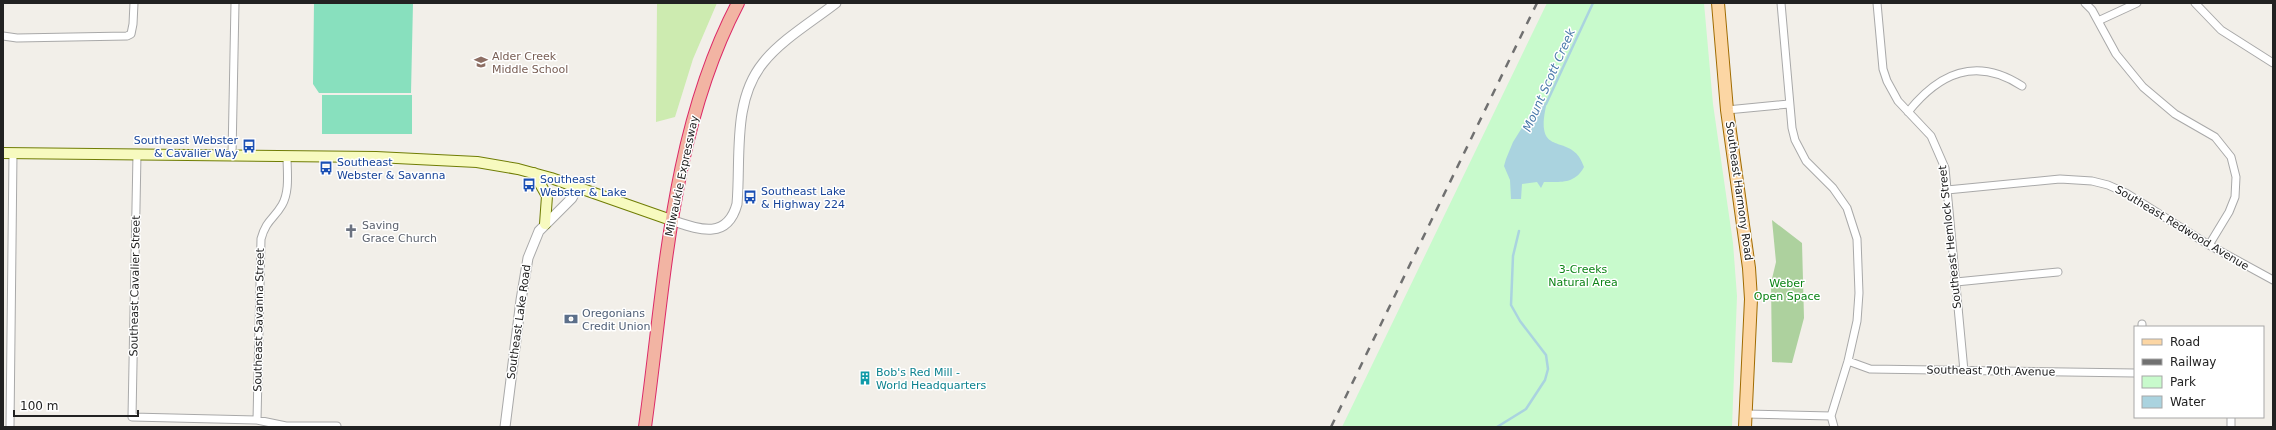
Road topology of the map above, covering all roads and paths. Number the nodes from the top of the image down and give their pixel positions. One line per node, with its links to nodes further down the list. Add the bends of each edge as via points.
1 (134, 3): 12 (street, via 133,29 131,34 120,38)
2 (235, 3): 20 (street)
3 (738, 3): 25 (highway, Milwaukie Expressway, via 712,63 692,124)
4 (836, 3): 25 (street, via 775,51 764,61 752,79 742,113 737,204 732,217 719,228 708,230)
5 (1718, 3): 16 (main road, Southeast Harmony Road)
6 (1780, 3): 15 (street)
7 (1877, 3): 17 (street, Southeast Hemlock Street, via 1883,69 1892,92)
8 (2085, 3): 11 (street)
9 (2137, 3): 11 (street)
10 (2195, 3): 13 (street, via 2221,30)
11 (2098, 21): 27 (street, via 2116,54 2143,87 2175,114 2215,138 2231,157 2236,177 2235,197)
12 (3, 36)
13 (2273, 63)
14 (2022, 86): 17 (street, via 1990,72 1956,74 1932,85)
15 (1789, 104): 16 (street); 31 (street, via 1792,128 1800,151 1813,170 1842,200 1856,230 1859,307)
16 (1727, 110): 34 (main road, Southeast Harmony Road, via 1751,299)
17 (1908, 112): 24 (street, Southeast Hemlock Street, via 1924,127 1937,147 1945,168)
18 (8, 153): 19 (main road); 38 (street)
19 (137, 154): 20 (main road); 36 (street, Southeast Cavalier Street, via 132,417)
20 (232, 155): 21 (main road)
21 (287, 156): 22 (main road, via 461,161 500,165); 36 (street, Southeast Savanna Street, via 286,196 266,224 261,239)
22 (534, 173): 23 (main road); 26 (main road, via 547,196)
23 (578, 186): 25 (main road); 26 (street, Southeast Lake Road, via 572,198)
24 (1947, 190): 27 (street, Southeast Redwood Avenue, via 2060,179 2092,181 2126,193); 30 (street, Southeast Hemlock Street)
25 (671, 220): 40 (highway, Milwaukie Expressway)
26 (545, 224): 39 (street, Southeast Lake Road, via 533,242 525,271)
27 (2209, 245): 29 (street, Southeast Redwood Avenue)
28 (2058, 272): 30 (street)
29 (2273, 280)
30 (1956, 282): 32 (street, Southeast Hemlock Street)
31 (1848, 361): 32 (street, Southeast 70th Avenue, via 1870,369); 35 (street)
32 (1964, 371): 33 (street, Southeast 70th Avenue)
33 (2134, 373)
34 (1746, 414): 35 (street); 41 (main road, Southeast Harmony Road)
35 (1831, 416): 42 (street)
36 (258, 420): 37 (street, via 286,426)
37 (337, 426)
38 (10, 427)
39 (505, 427)
40 (645, 427)
41 (1746, 427)
42 (1834, 427)

